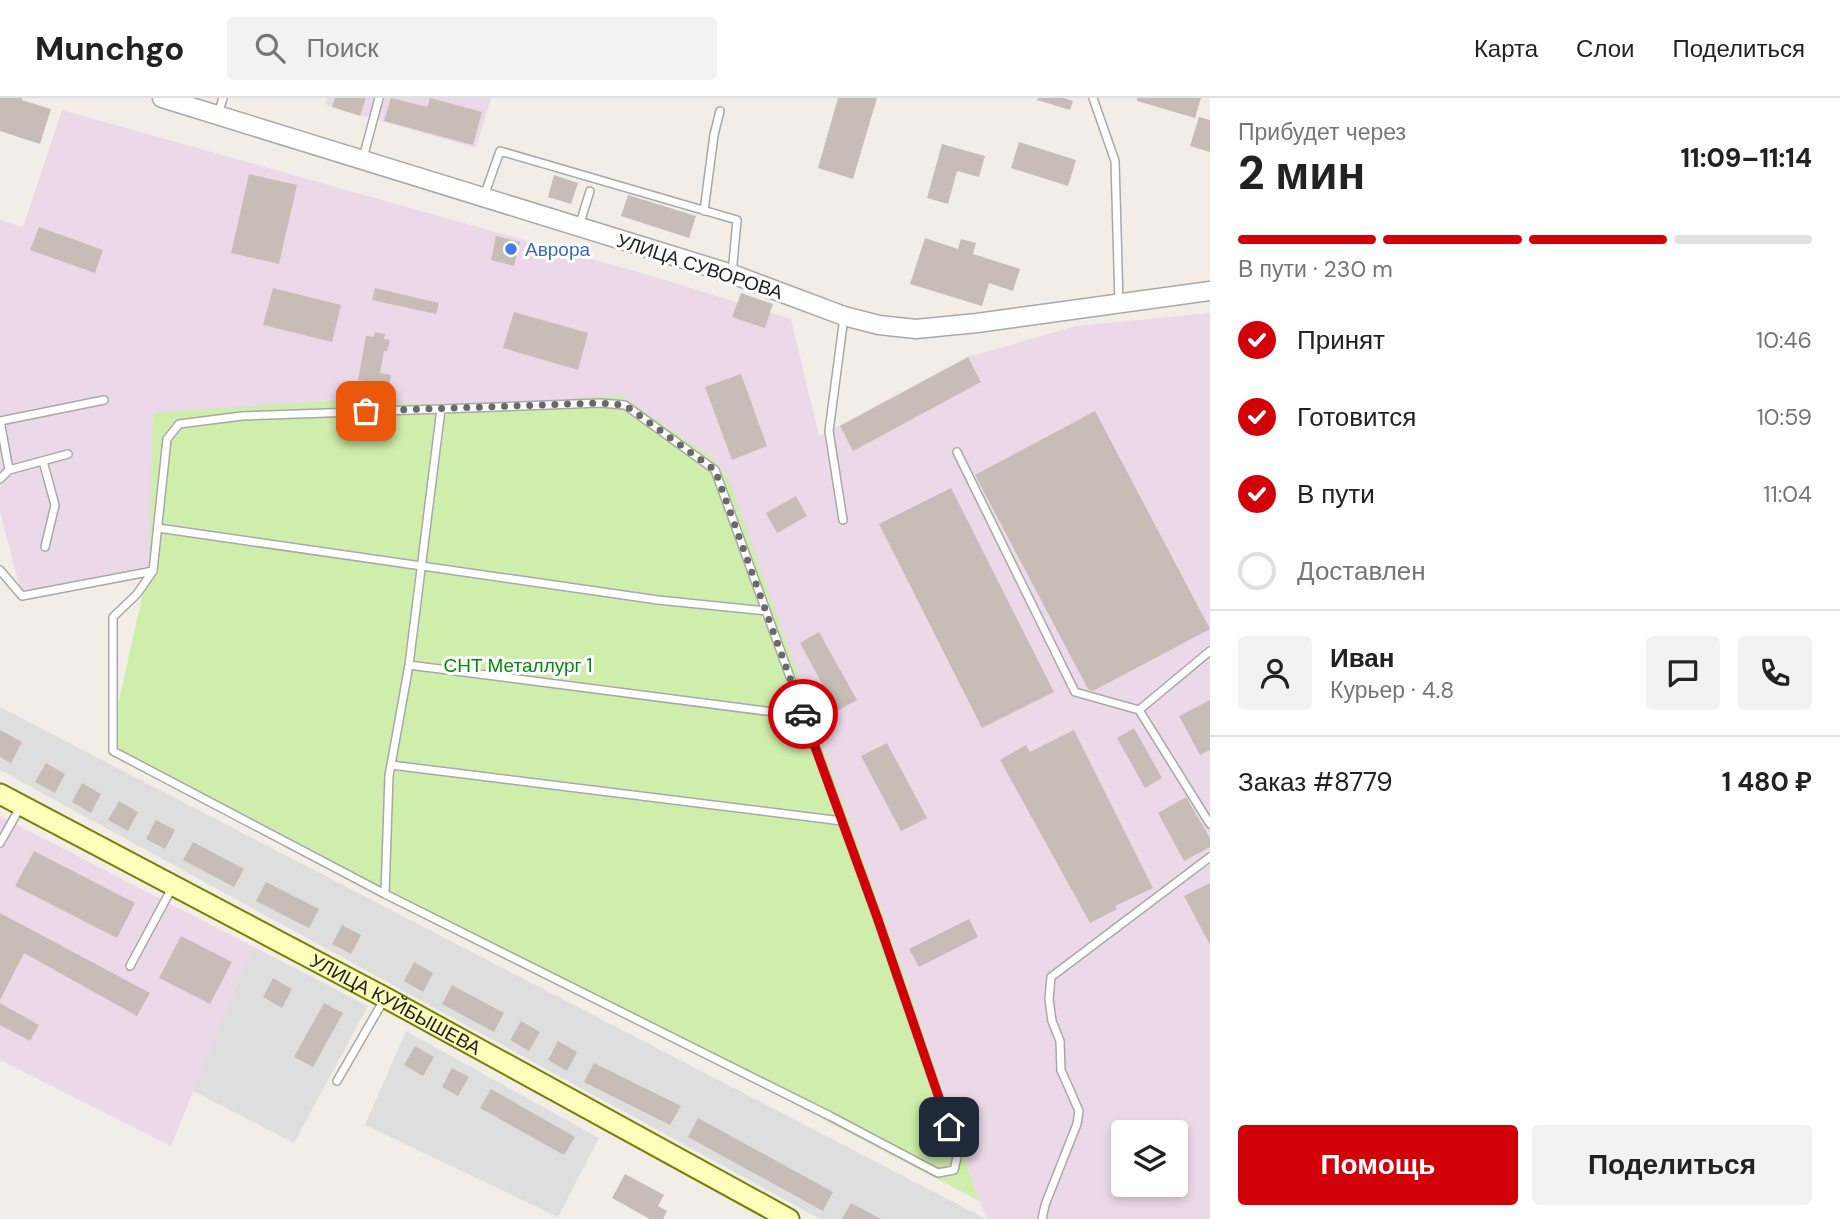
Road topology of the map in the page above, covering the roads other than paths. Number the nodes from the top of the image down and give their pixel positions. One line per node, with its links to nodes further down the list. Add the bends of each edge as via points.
1 (379, 98): 6 (lane)
2 (1093, 98): 13 (lane, via 1115,162)
3 (168, 99): 4 (street, УЛИЦА СУВОРОВА)
4 (220, 106): 6 (street, УЛИЦА СУВОРОВА)
5 (720, 111): 9 (lane)
6 (363, 159): 8 (street, УЛИЦА СУВОРОВА)
7 (590, 191): 10 (lane)
8 (483, 197): 9 (lane, via 500,151); 10 (street, УЛИЦА СУВОРОВА)
9 (704, 211): 11 (lane, via 737,220)
10 (579, 227): 11 (street, УЛИЦА СУВОРОВА)
11 (732, 274): 14 (street, УЛИЦА СУВОРОВА)
12 (1210, 291): 13 (street, УЛИЦА СУВОРОВА)
13 (1119, 303): 14 (street, УЛИЦА СУВОРОВА, via 916,329)
14 (844, 316): 22 (lane, via 829,431)
15 (104, 400): 20 (lane, via 1,421)
16 (441, 409): 23 (lane, via 242,415 179,424 167,439); 25 (lane); 28 (lane, via 625,405 715,470)
17 (957, 452): 31 (lane, via 1075,692)
18 (68, 454): 19 (lane)
19 (43, 461): 20 (lane); 24 (lane, via 55,505)
20 (9, 470): 21 (lane)
21 (0, 479)
22 (843, 520)
23 (158, 528): 25 (lane); 27 (lane)
24 (45, 547)
25 (422, 566): 28 (lane); 30 (lane)
26 (0, 570): 27 (lane, via 22,596)
27 (153, 571): 41 (lane, via 113,617 113,751)
28 (766, 611): 32 (lane)
29 (1210, 651): 31 (lane)
30 (409, 665): 32 (lane); 33 (lane)
31 (1139, 710): 37 (lane)
32 (804, 716): 36 (lane)
33 (391, 765): 36 (lane); 41 (lane)
34 (0, 794): 35 (main road, УЛИЦА КУЙБЫШЕВА)
35 (21, 805): 38 (lane); 40 (main road, УЛИЦА КУЙБЫШЕВА)
36 (842, 821): 41 (lane, via 958,1153 954,1170 939,1173)
37 (1210, 824)
38 (0, 843)
39 (1210, 857): 46 (lane, via 1051,976 1049,999 1060,1041 1061,1070 1079,1111)
40 (173, 885): 42 (lane); 43 (main road, УЛИЦА КУЙБЫШЕВА)
41 (385, 894)
42 (130, 966)
43 (386, 998): 44 (lane); 45 (main road, УЛИЦА КУЙБЫШЕВА)
44 (337, 1082)
45 (789, 1219)
46 (1042, 1219)

